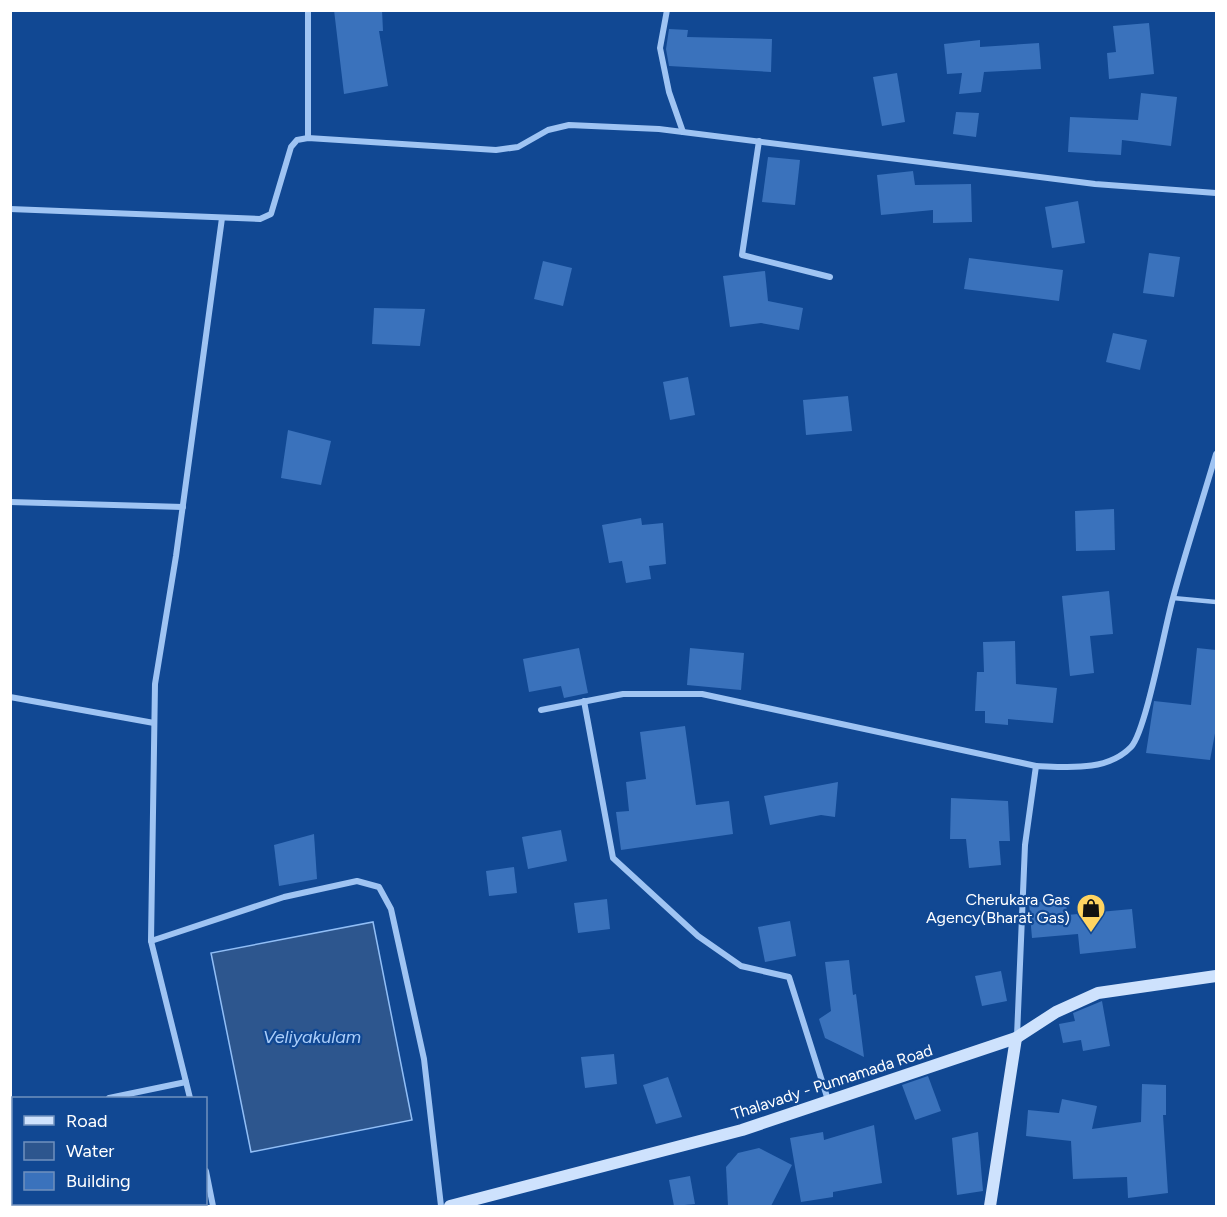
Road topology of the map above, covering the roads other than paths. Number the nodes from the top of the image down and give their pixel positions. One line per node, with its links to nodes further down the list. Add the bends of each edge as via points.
1 (308, 10): 4 (street)
2 (667, 10): 3 (street, via 660,48)
3 (683, 132): 4 (street, via 569,125 548,130 518,147 474,151); 5 (street)
4 (308, 138): 8 (street, via 297,140 291,147 271,214 260,219)
5 (759, 141): 6 (street, via 1095,184); 9 (street, via 742,255)
6 (1216, 193)
7 (10, 209): 8 (street)
8 (222, 218): 12 (street)
9 (830, 277)
10 (1216, 454): 13 (street)
11 (10, 502): 12 (street)
12 (183, 507): 18 (street, via 155,684)
13 (1173, 598): 14 (lane); 19 (street, via 1143,722 1133,745 1108,763)
14 (1216, 602)
15 (10, 697): 18 (street)
16 (584, 701): 17 (street); 19 (street, via 623,694 702,694); 26 (street, via 613,858 698,936 741,966 789,977)
17 (542, 710)
18 (154, 723): 20 (street)
19 (1036, 766): 22 (street, via 1025,845)
20 (151, 941): 23 (street); 29 (street, via 284,897 357,881 379,887 391,909 424,1059)
21 (1216, 976): 22 (main road, Thalavady - Punnamada Road, via 1098,993 1056,1012)
22 (1016, 1038): 26 (main road, Thalavady - Punnamada Road); 31 (main road)
23 (186, 1082): 24 (street); 25 (street)
24 (114, 1097)
25 (190, 1097)
26 (828, 1101): 30 (main road, Thalavady - Punnamada Road, via 742,1130)
27 (207, 1176): 28 (street)
28 (213, 1206)
29 (441, 1206)
30 (450, 1206)
31 (990, 1206)

